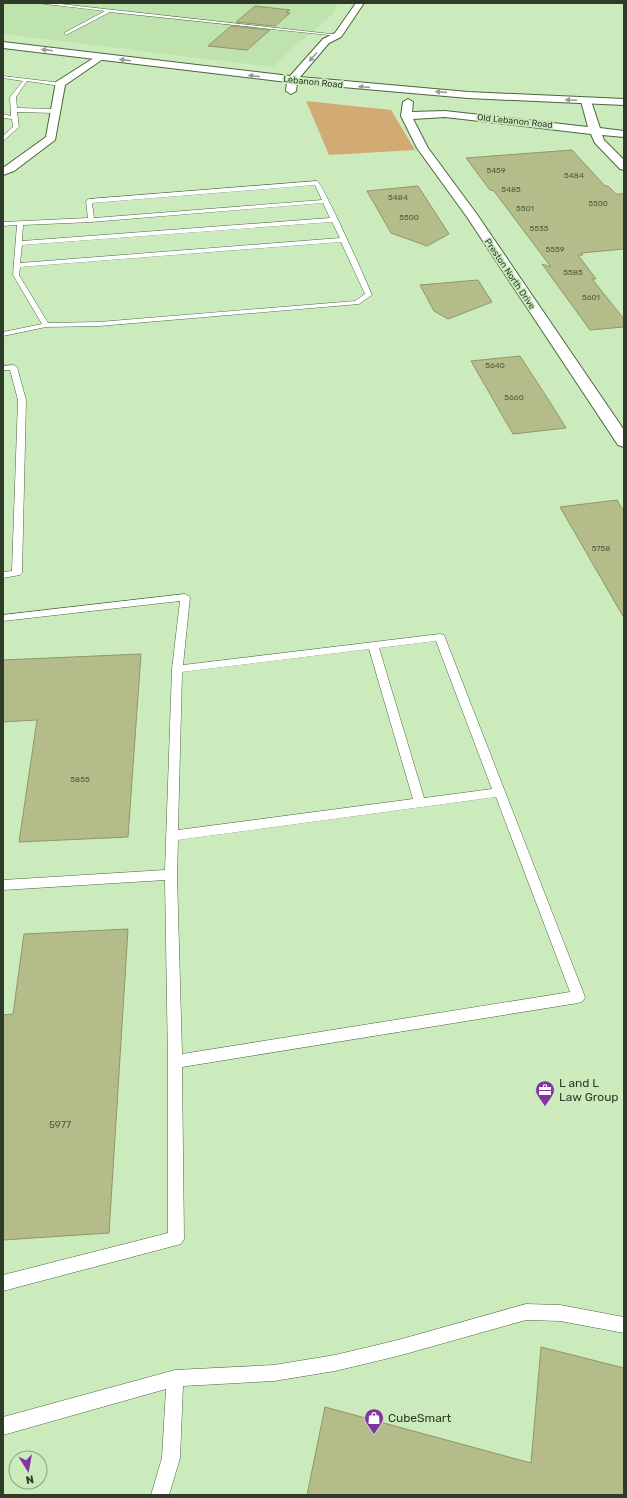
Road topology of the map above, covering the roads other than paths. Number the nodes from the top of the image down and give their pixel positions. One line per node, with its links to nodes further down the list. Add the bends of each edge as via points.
1 (39, 3): 3 (lane)
2 (360, 3): 5 (street)
3 (109, 11): 4 (lane); 5 (lane)
4 (66, 34)
5 (336, 40): 14 (street, one-way to 14, via 326,41)
6 (3, 45): 7 (street, Lebanon Road, one-way to 6)
7 (100, 57): 9 (street); 14 (street, Lebanon Road, one-way to 7)
8 (67, 66): 9 (street)
9 (82, 68): 10 (street); 16 (street)
10 (97, 70)
11 (316, 71): 15 (street)
12 (3, 77): 13 (lane)
13 (26, 80): 16 (lane); 22 (lane, via 13,97)
14 (292, 80): 15 (street, Lebanon Road); 15 (street, via 291,93)
15 (308, 82): 17 (street, Lebanon Road, one-way to 15)
16 (60, 84): 23 (street)
17 (586, 101): 19 (street, Lebanon Road); 24 (street)
18 (408, 102): 27 (street)
19 (624, 102)
20 (430, 104): 21 (street)
21 (483, 108)
22 (14, 110): 23 (lane); 28 (lane)
23 (55, 111): 33 (street, via 51,138)
24 (585, 114): 25 (street); 29 (street)
25 (603, 114)
26 (3, 116): 28 (lane)
27 (406, 116): 29 (street, Old Lebanon Road, via 445,114); 45 (street, Preston North Drive, via 423,148 472,216)
28 (14, 118): 31 (lane, via 16,126)
29 (595, 130): 30 (street, Old Lebanon Road); 32 (street, via 599,141)
30 (624, 134)
31 (3, 139)
32 (624, 167)
33 (3, 172)
34 (326, 201): 35 (lane); 35 (lane, via 317,183 89,201); 36 (lane)
35 (91, 220): 37 (lane)
36 (334, 220): 39 (lane); 40 (lane)
37 (20, 223): 38 (lane); 40 (lane)
38 (3, 224)
39 (344, 240): 41 (lane); 42 (lane, via 369,295 357,303 99,324)
40 (19, 243): 41 (lane)
41 (17, 265): 42 (lane, via 16,275)
42 (46, 325): 43 (lane)
43 (3, 334)
44 (3, 368): 46 (lane, via 13,367 22,400 17,574)
45 (624, 442)
46 (3, 575)
47 (3, 618): 49 (lane, via 185,597)
48 (372, 645): 49 (lane); 50 (lane, via 440,637); 51 (lane)
49 (178, 669): 52 (lane)
50 (499, 792): 51 (lane); 55 (lane, via 578,997)
51 (420, 803): 52 (lane)
52 (172, 836): 53 (lane)
53 (171, 875): 54 (lane); 55 (lane)
54 (3, 885)
55 (175, 1062): 56 (lane, via 176,1239)
56 (3, 1283)
57 (624, 1325): 58 (lane, via 560,1313 526,1312 335,1363 274,1373)
58 (175, 1378): 59 (lane); 60 (lane, via 171,1458)
59 (3, 1426)
60 (160, 1495)

